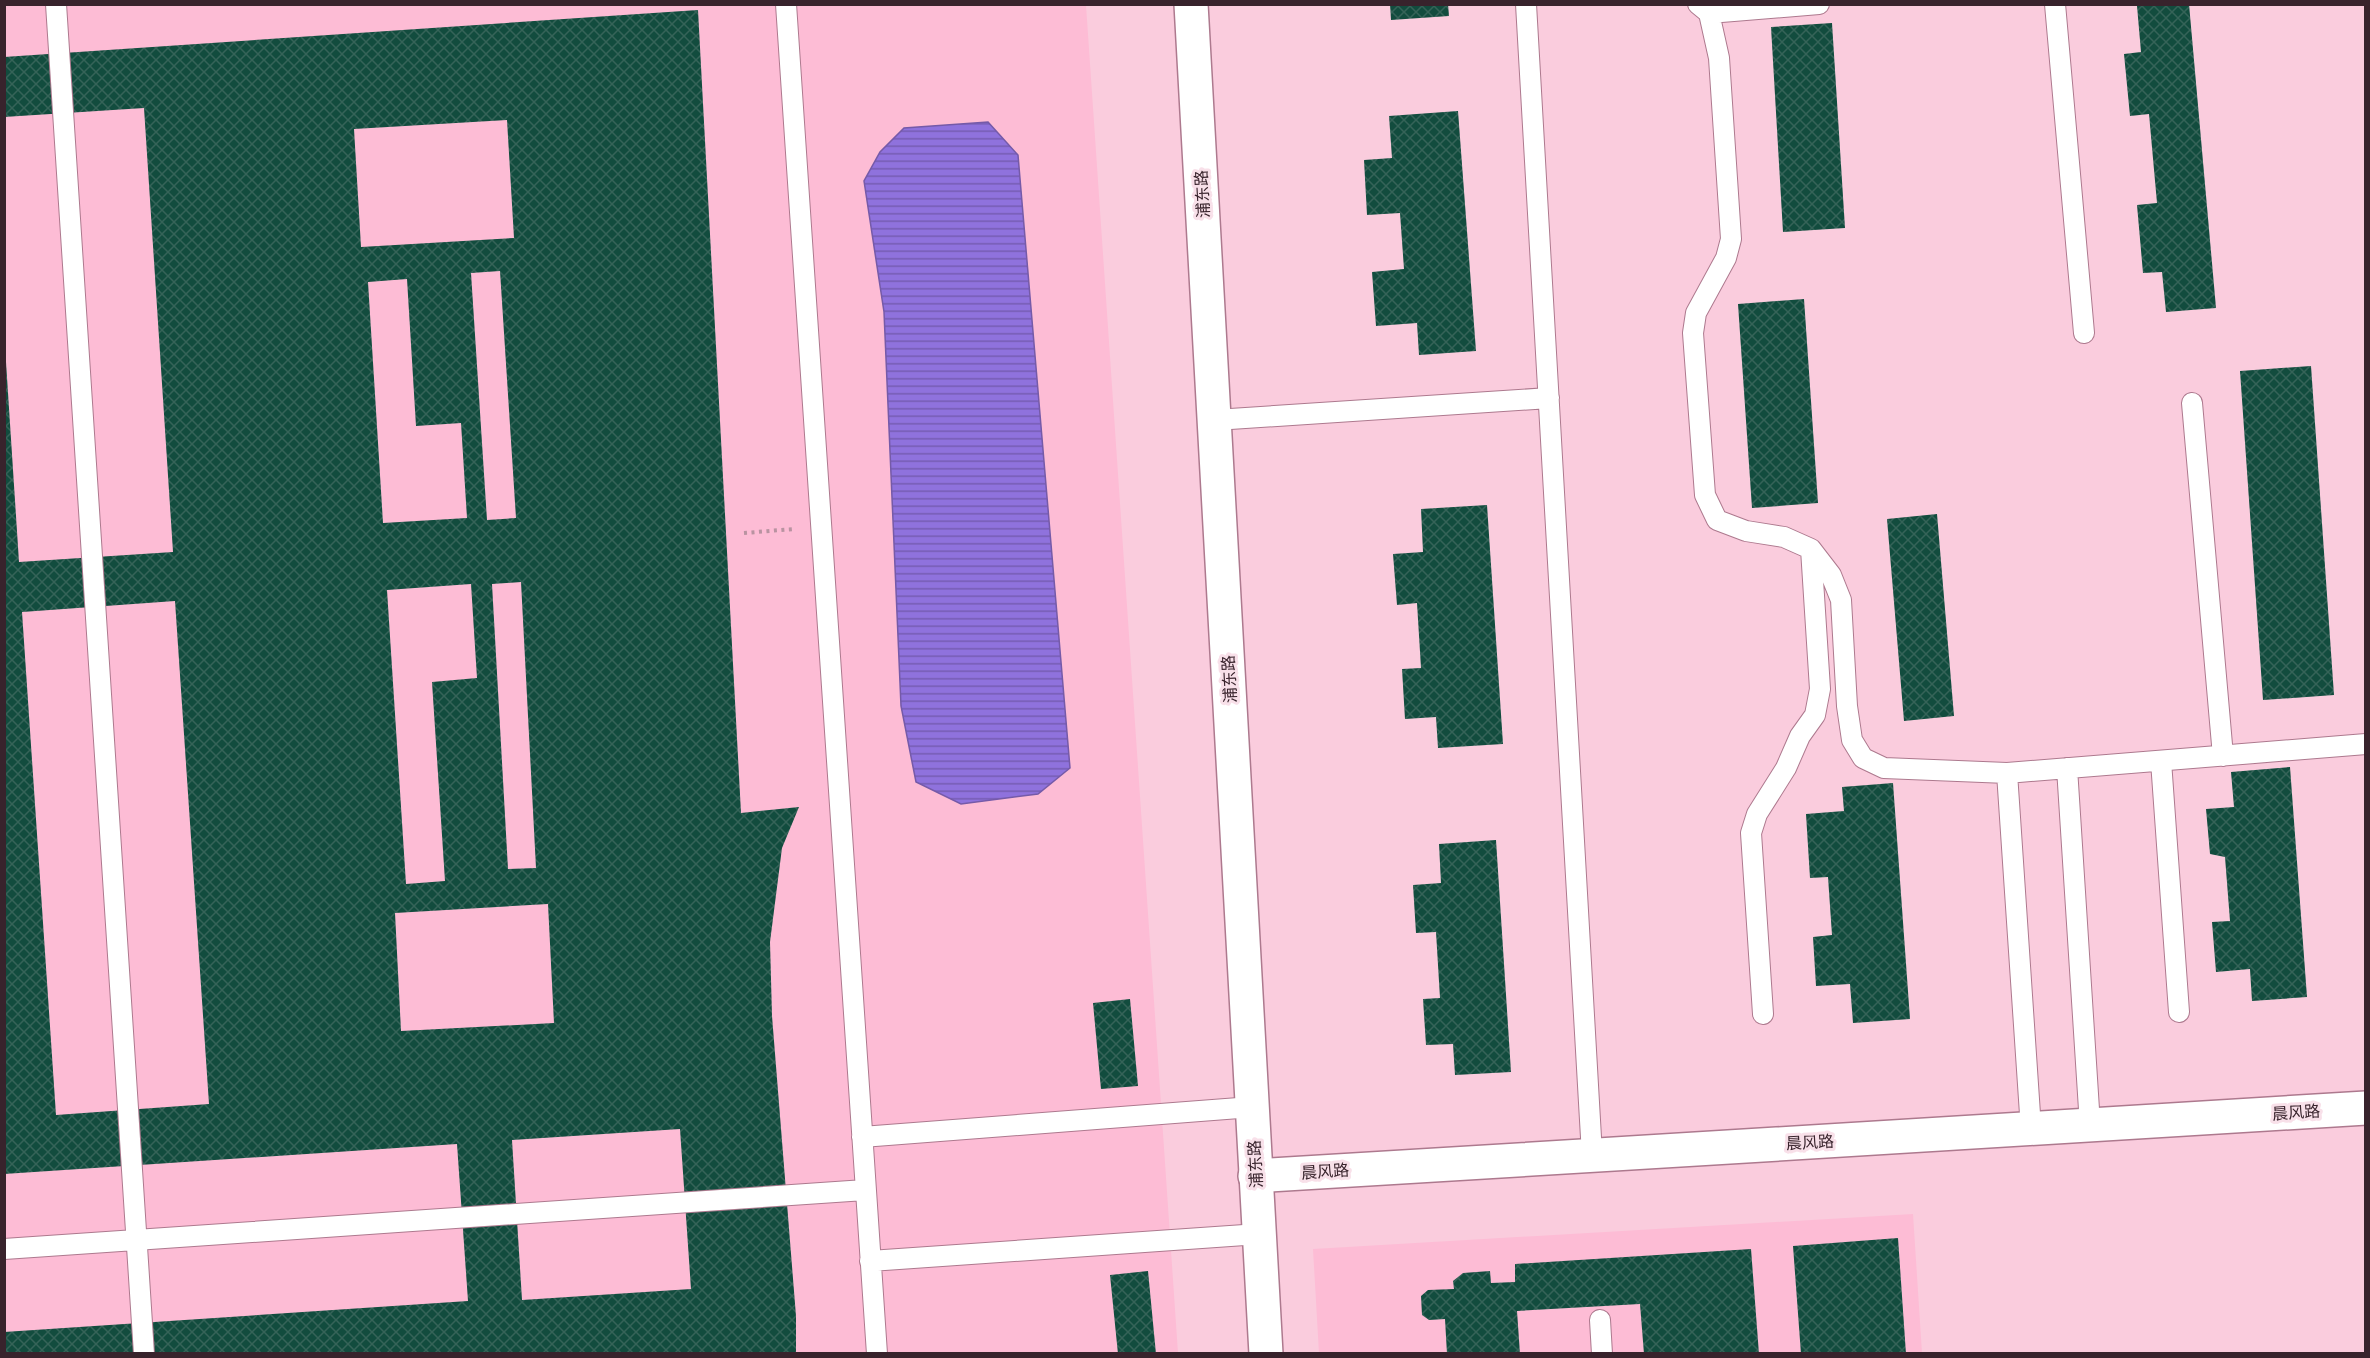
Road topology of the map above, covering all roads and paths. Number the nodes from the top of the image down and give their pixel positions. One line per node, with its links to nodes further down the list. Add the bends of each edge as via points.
1 (56, 4): 31 (lane)
2 (786, 4): 12 (lane)
3 (1191, 4): 11 (street, 浦东路)
4 (1526, 4): 9 (lane)
5 (1819, 4): 7 (lane)
6 (2055, 4): 8 (lane)
7 (1704, 9): 14 (lane, via 1719,58 1731,239 1726,258 1696,313 1693,333 1705,495 1717,520 1746,531 1784,537)
8 (2084, 333)
9 (1549, 398): 11 (lane); 27 (lane)
10 (2192, 403): 16 (lane)
11 (1215, 420): 22 (street, 浦东路)
12 (821, 527): 13 (path); 26 (lane)
13 (744, 533)
14 (1811, 549): 19 (lane, via 1831,575 1841,600 1847,706 1852,740 1863,758 1884,768); 21 (lane, via 1820,689 1815,715 1757,814 1750,833)
15 (2366, 744): 16 (lane)
16 (2223, 756): 17 (lane)
17 (2161, 761): 18 (lane); 20 (lane)
18 (2067, 768): 19 (lane); 24 (lane)
19 (2007, 773): 25 (lane)
20 (2179, 1012)
21 (1763, 1014)
22 (1252, 1107): 26 (lane); 28 (street, 浦东路)
23 (2366, 1108): 24 (street, 晨风路)
24 (2090, 1125): 25 (street, 晨风路)
25 (2031, 1129): 27 (street, 晨风路)
26 (862, 1137): 29 (lane)
27 (1593, 1155): 28 (street, 晨风路)
28 (1255, 1176): 30 (street, 浦东路)
29 (865, 1190): 31 (lane); 33 (lane)
30 (1259, 1234): 33 (lane); 37 (street, 浦东路)
31 (136, 1239): 32 (lane); 35 (lane)
32 (4, 1249)
33 (870, 1261): 36 (lane)
34 (1599, 1320): 38 (lane)
35 (144, 1353)
36 (877, 1353)
37 (1266, 1353)
38 (1602, 1353)

